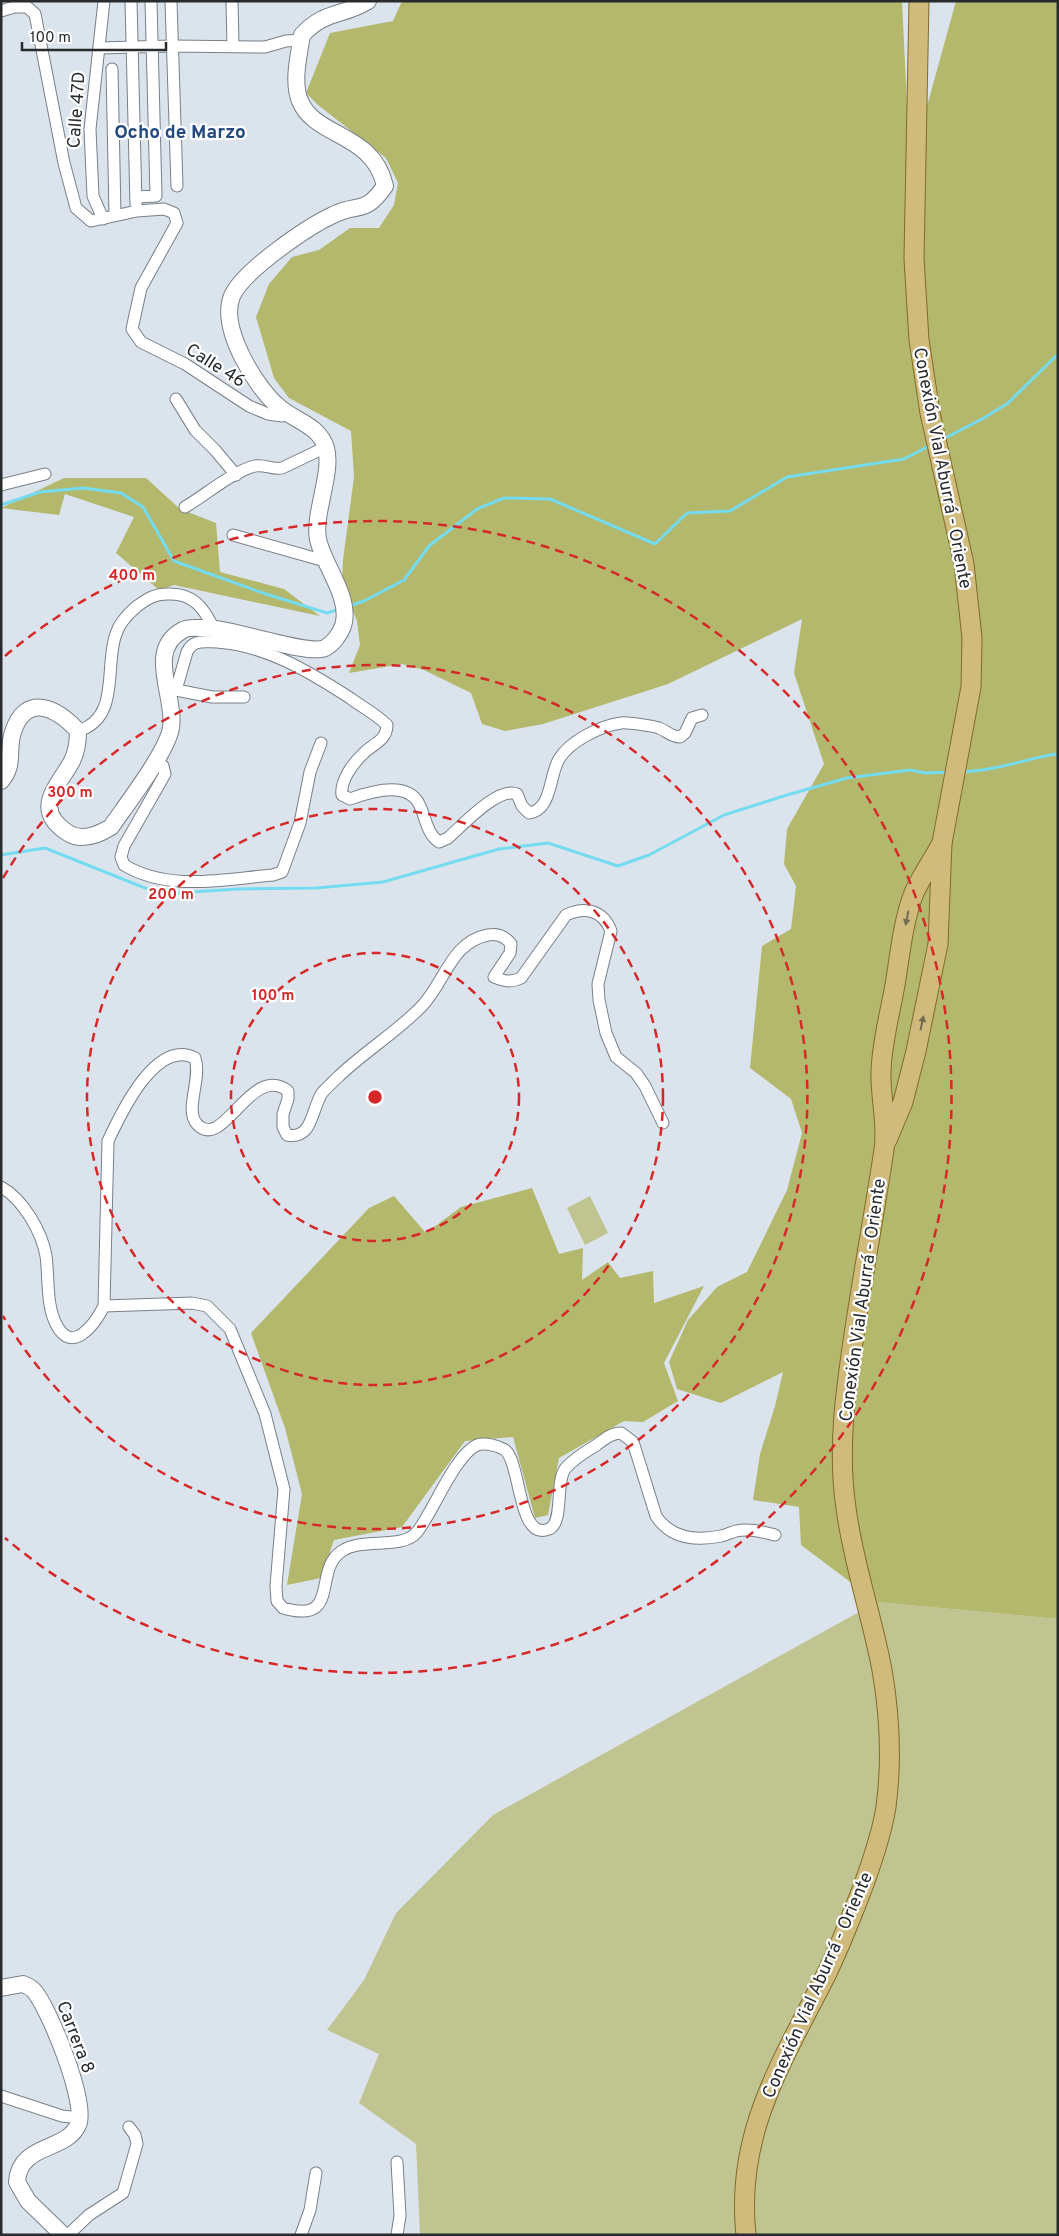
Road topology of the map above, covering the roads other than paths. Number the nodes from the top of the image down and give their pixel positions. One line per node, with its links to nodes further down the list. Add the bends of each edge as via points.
1 (104, 1): 15 (street, Calle 47D)
2 (131, 1): 14 (street)
3 (151, 1): 11 (street)
4 (171, 1): 12 (street)
5 (232, 1): 13 (street)
6 (368, 1): 10 (main road, via 323,17 302,35)
7 (919, 1): 38 (main road, Conexión Vial Aburrá - Oriente, via 914,259 919,340 930,413 964,564 972,638 971,687)
8 (29, 6): 9 (street); 20 (street, via 37,23 76,208 91,221)
9 (1, 11)
10 (301, 40): 13 (street, via 265,47); 22 (main road, via 297,77 300,101 318,121 374,158 385,186 366,206 336,213 304,231 240,284 232,297 230,322 248,367 261,390)
11 (152, 46): 12 (street); 14 (street); 18 (street, via 156,196)
12 (172, 46): 13 (street); 17 (street)
13 (233, 46)
14 (132, 47): 15 (street); 18 (street)
15 (98, 48): 20 (street, Calle 47D, via 90,129 90,168 93,196)
16 (112, 69): 20 (street)
17 (178, 186)
18 (136, 197): 19 (street)
19 (136, 211): 20 (street); 22 (street, Calle 46, via 164,209 174,213 178,223 141,288 132,329 141,342 185,364 249,406 268,414)
20 (109, 217)
21 (176, 399): 25 (street, via 194,430)
22 (289, 414): 23 (main road, via 311,426)
23 (326, 447): 25 (street, via 282,468 257,465); 29 (main road, via 317,537)
24 (45, 474): 26 (street)
25 (236, 475): 27 (street)
26 (1, 485)
27 (185, 507)
28 (233, 535): 29 (street)
29 (325, 561): 30 (main road, via 338,586 344,624 337,638 325,648 307,650)
30 (213, 628): 31 (main road, via 185,628 172,638 164,653 163,668); 34 (street, via 204,609 192,600 175,594 158,594 145,600 126,615 116,634 107,702 100,716 90,726)
31 (172, 690): 32 (street, via 212,697); 33 (street, via 190,646 199,642 235,644 296,665 387,725 379,743 362,754 343,781 342,795 350,799 376,791 404,791 418,802 433,837 442,842 493,798 507,792 517,794 529,814 539,810 562,754 569,746 597,730 628,723 680,736 692,718); 36 (main road, via 171,728)
32 (244, 697)
33 (702, 715)
34 (78, 731): 36 (main road, via 78,745 51,794 50,809 58,826 72,835 83,838 111,827); 37 (main road, via 56,711 41,707 29,710 12,733 10,766)
35 (321, 743): 36 (street, via 310,772 291,851 282,872 273,875 184,882 154,879 124,865 121,857 124,846 165,774 163,766)
36 (154, 761)
37 (1, 780)
38 (943, 838): 39 (main road, Conexión Vial Aburrá - Oriente); 41 (main road, Conexión Vial Aburrá - Oriente)
39 (922, 876): 40 (main road, Conexión Vial Aburrá - Oriente); 41 (main road, via 934,883)
40 (913, 896): 41 (main road, via 928,904); 42 (main road, Conexión Vial Aburrá - Oriente, one-way to 42, via 884,1043)
41 (940, 897): 43 (main road, Conexión Vial Aburrá - Oriente, one-way to 41, via 938,944)
42 (881, 1079): 43 (main road, via 901,1082); 44 (main road, Conexión Vial Aburrá - Oriente)
43 (905, 1095): 44 (main road, via 899,1103); 46 (main road, Conexión Vial Aburrá - Oriente)
44 (882, 1100): 46 (main road, Conexión Vial Aburrá - Oriente)
45 (663, 1123): 48 (street, via 645,1086 616,1056 606,1034 598,984 610,939 608,924 589,910 577,909 566,915 521,978 510,982 494,977 510,953 511,944 498,934 486,935 459,950 407,1022 356,1059 322,1093 302,1134 287,1135 283,1127 288,1090 281,1085 257,1090 226,1122 208,1130 200,1128 193,1120 191,1106 198,1068 195,1058 186,1053 171,1055 157,1064 108,1141)
46 (885, 1146): 60 (main road, Conexión Vial Aburrá - Oriente, via 849,1370 842,1464 845,1507 882,1668 890,1765 886,1811 871,1866 850,1921 788,2046 756,2123 749,2150 743,2211)
47 (1, 1187): 48 (street, via 22,1204 36,1227 46,1254 50,1304 55,1323 62,1333 70,1337 81,1335 90,1328)
48 (104, 1306): 49 (street, via 192,1302 207,1306 230,1330 264,1414 284,1488 276,1586 277,1601 283,1608 305,1612 318,1606 326,1590 333,1561 341,1551 369,1543 403,1540 414,1535 466,1454 480,1444 505,1451 512,1462 526,1516 531,1527 536,1529 552,1528 559,1507 560,1480 565,1469 608,1436 617,1433 627,1435 634,1442 656,1516 672,1533 701,1539 737,1531)
49 (775, 1535)
50 (1, 1988): 52 (main road, Carrera 8, via 18,1983 36,1993 57,2032 68,2063)
51 (1, 2096): 52 (street, via 62,2116)
52 (80, 2118): 56 (main road, via 72,2133 26,2160 17,2182 21,2192)
53 (129, 2127): 57 (street, via 137,2144 123,2193 89,2215)
54 (396, 2162): 59 (street, via 400,2216)
55 (316, 2173): 58 (street, via 310,2210)
56 (63, 2235)
57 (68, 2235)
58 (301, 2235)
59 (398, 2235)
60 (746, 2235)

